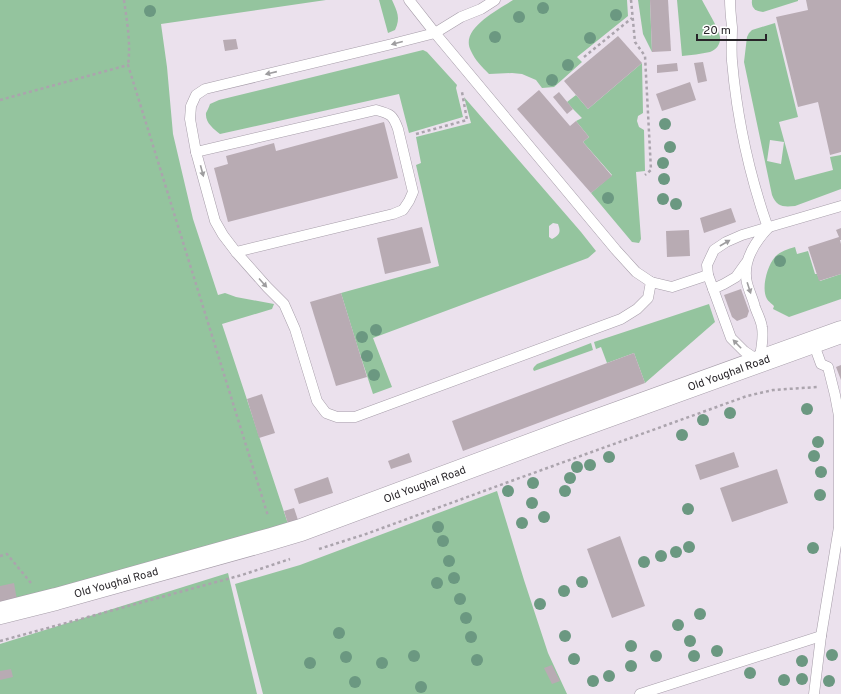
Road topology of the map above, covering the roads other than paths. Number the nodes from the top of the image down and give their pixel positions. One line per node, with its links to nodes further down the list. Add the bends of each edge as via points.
1 (409, 0): 4 (lane)
2 (495, 0): 4 (lane)
3 (730, 0): 7 (lane, via 737,104 758,199)
4 (435, 33): 5 (lane, one-way to 5, via 205,88 196,95 191,106 190,119); 11 (lane, via 616,250 636,272)
5 (196, 152): 8 (lane, one-way to 8, via 216,221); 8 (lane, via 376,110 389,113 395,121 413,192 403,210)
6 (841, 206): 7 (lane)
7 (768, 228): 9 (lane, via 758,240); 10 (lane, one-way to 7, via 707,265 714,250 726,242)
8 (236, 252): 11 (lane, one-way to 11, via 284,304 317,401 326,413 337,417 355,417 621,319 637,310 648,298)
9 (748, 261): 12 (lane, via 736,277); 15 (lane, one-way to 15, via 747,282 762,327)
10 (708, 275): 11 (lane, via 672,287); 12 (lane)
11 (651, 282)
12 (713, 289): 15 (lane, one-way to 12, via 731,338)
13 (841, 332): 14 (street, Old Youghal Road)
14 (813, 342): 15 (street, Old Youghal Road); 17 (lane, via 821,364 828,367 839,416 839,526)
15 (759, 361): 16 (street, Old Youghal Road, via 301,530)
16 (0, 613)
17 (821, 636): 18 (lane); 19 (lane)
18 (640, 694)
19 (814, 694)

